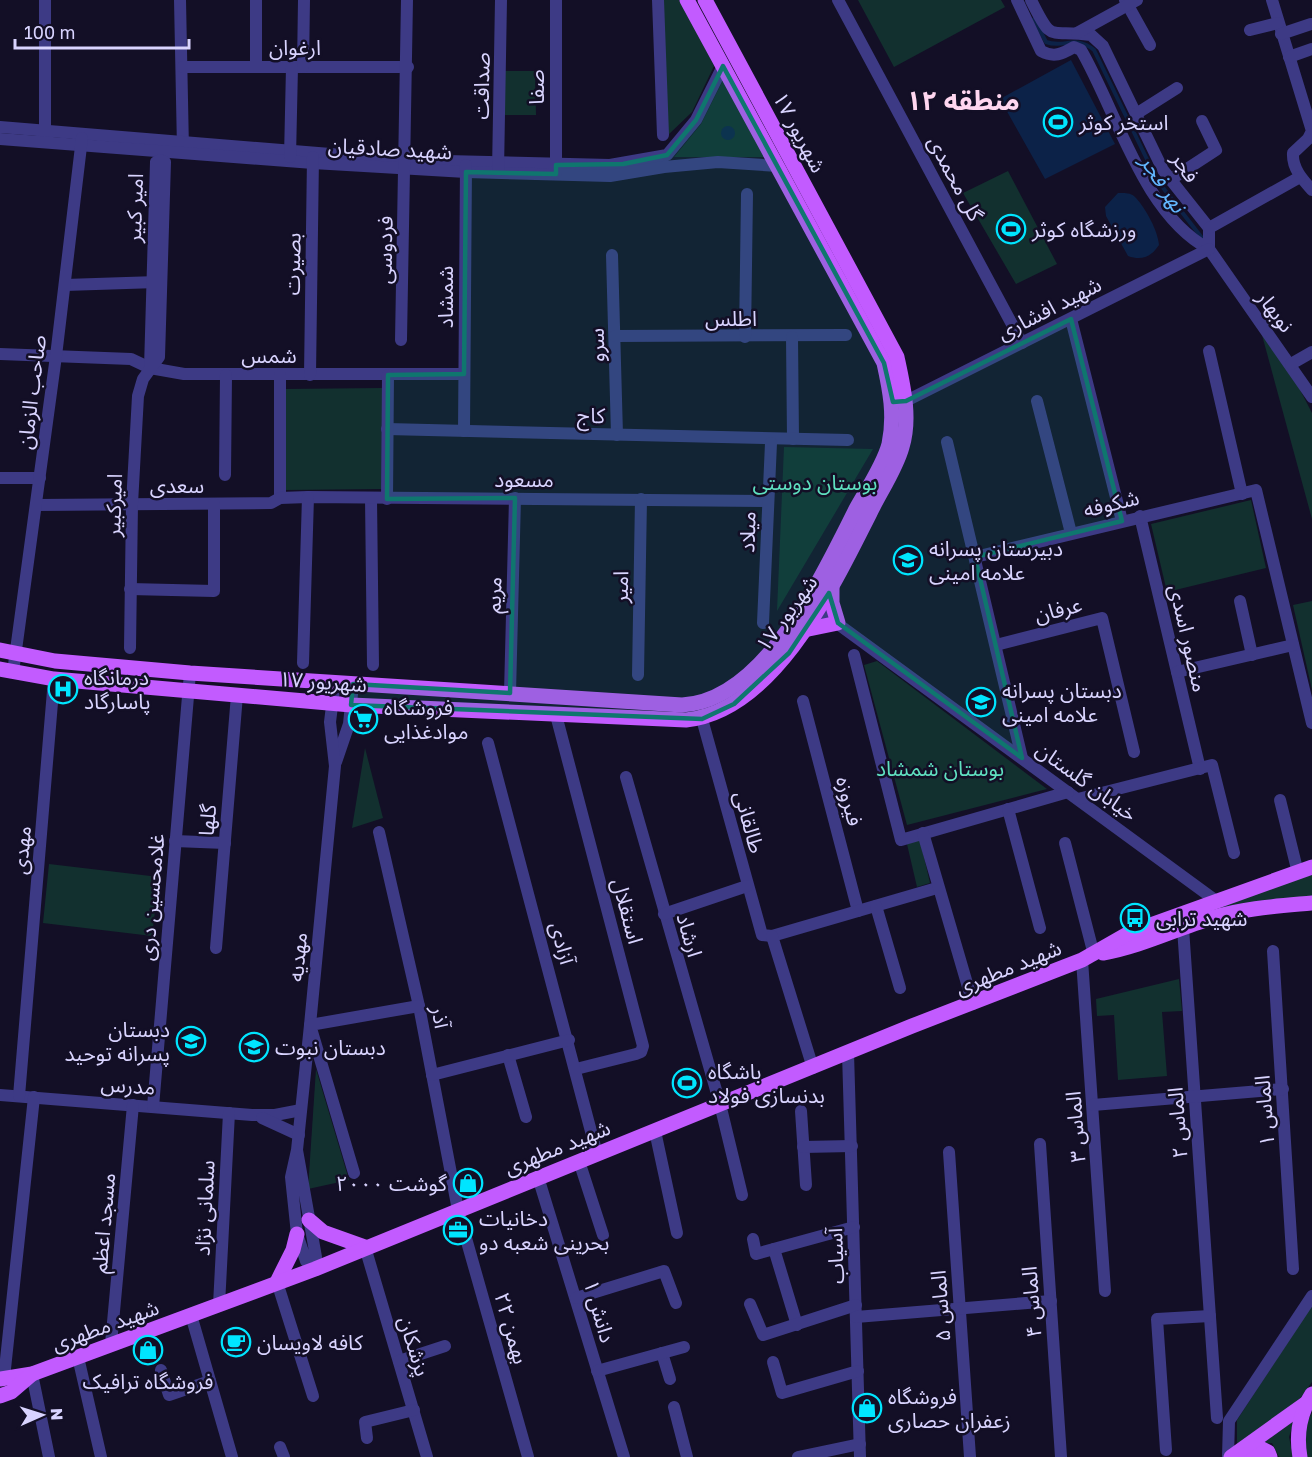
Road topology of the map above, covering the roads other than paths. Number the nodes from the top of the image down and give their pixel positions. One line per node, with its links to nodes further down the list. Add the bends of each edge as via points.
1 (45, 0): 34 (street)
2 (180, 0): 24 (street)
3 (255, 0): 25 (street)
4 (304, 0): 26 (street)
5 (406, 0): 27 (street)
6 (501, 0): 43 (street, صداقت)
7 (556, 0): 44 (street, صفا)
8 (658, 0): 33 (street)
9 (687, 0): 23 (main road, ۱۷ شهریور)
10 (705, 0): 74 (main road, ۱۷ شهریور, via 897,357)
11 (838, 0): 60 (street, گل محمدی)
12 (1017, 0): 50 (street, فجر, via 1041,51 1049,56 1074,47 1081,50 1156,198 1192,240)
13 (1032, 0): 19 (street, فجر, via 1052,34)
14 (1272, 0): 17 (street)
15 (1130, 2): 19 (street); 20 (street)
16 (1311, 24): 17 (street)
17 (1280, 28): 18 (street); 22 (street)
18 (1250, 30)
19 (1077, 33): 29 (street, فجر, via 1091,35 1103,46)
20 (1150, 45)
21 (1312, 50): 22 (street)
22 (1288, 57): 32 (street)
23 (723, 66): 41 (main road, ۱۷ شهریور); 44 (street, شهید صادقیان, via 696,120 667,155 623,164)
24 (183, 67): 25 (street, ارغوان); 37 (street)
25 (256, 67): 26 (street, ارغوان)
26 (298, 67): 27 (street, ارغوان); 38 (street)
27 (408, 67): 40 (street)
28 (1177, 88): 29 (street)
29 (1136, 114): 46 (street, فجر)
30 (1202, 121): 46 (street, via 1216,150)
31 (0, 128): 34 (street, شهید صادقیان)
32 (1312, 132): 45 (street, via 1293,153 1292,161)
33 (663, 135)
34 (45, 137): 35 (street, شهید صادقیان); 36 (street, شهید صادقیان)
35 (0, 139)
36 (82, 141): 37 (street, شهید صادقیان); 53 (street, صاحب الزمان)
37 (183, 148): 38 (street, شهید صادقیان)
38 (290, 157): 39 (street, شهید صادقیان)
39 (313, 158): 40 (street, شهید صادقیان); 70 (street, بصیرت)
40 (405, 165): 42 (street, شهید صادقیان); 59 (street, فردوسی)
41 (778, 166): 44 (street, شهید صادقیان, via 718,162 610,176); 74 (main road, ۱۷ شهریور, via 885,363)
42 (466, 167): 43 (street, شهید صادقیان); 67 (street, شمشاد)
43 (498, 168): 44 (street, شهید صادقیان)
44 (556, 170)
45 (1300, 177): 47 (street); 49 (street)
46 (1170, 180): 49 (street, فجر)
47 (1312, 190)
48 (747, 194): 57 (street)
49 (1209, 228): 50 (street)
50 (1209, 249): 54 (street, شهید افشاری); 65 (street, نوبهار)
51 (612, 255): 56 (street, سرو)
52 (157, 282): 52 (street, امیر کبیر, via 165,162 160,160 156,162); 53 (street); 66 (street, امیر کبیر)
53 (65, 285): 64 (street, صاحب الزمان)
54 (1071, 319): 60 (street, شهید افشاری); 97 (street)
55 (846, 335): 58 (street, اطلس)
56 (615, 336): 57 (street, اطلس); 77 (street, سرو)
57 (745, 337): 58 (street, اطلس)
58 (792, 337): 78 (street)
59 (401, 340)
60 (1022, 344): 74 (street, شهید افشاری)
61 (1209, 351): 85 (street)
62 (1312, 352): 65 (street)
63 (0, 354): 64 (street, شمس)
64 (56, 356): 66 (street, شمس, via 131,359); 84 (street, صاحب الزمان)
65 (1291, 364): 72 (street, نوبهار)
66 (150, 368): 68 (street, شمس); 93 (street, امیرکبیر, via 138,396)
67 (464, 374): 71 (street); 76 (street, شمشاد)
68 (226, 375): 69 (street, شمس); 82 (street)
69 (280, 375): 70 (street, شمس); 87 (street)
70 (310, 375): 71 (street, شمس)
71 (388, 375): 75 (street)
72 (1312, 397)
73 (1038, 401): 98 (street)
74 (899, 402): 100 (main road, ۱۷ شهریور, via 903,447); 103 (main road, ۱۷ شهریور, via 889,445 824,573)
75 (387, 429): 76 (street, کاج); 90 (street)
76 (464, 431): 77 (street, کاج)
77 (617, 435): 78 (street, کاج)
78 (793, 439): 79 (street, کاج)
79 (848, 440)
80 (947, 442): 99 (street)
81 (771, 443): 92 (street, میلاد)
82 (225, 475)
83 (0, 478): 84 (street)
84 (40, 478): 95 (street, صاحب الزمان)
85 (1242, 494): 96 (street, شکوفه); 108 (street, شکوفه, via 1256,490)
86 (308, 497): 87 (street, مسعود); 88 (street, مسعود); 114 (street)
87 (280, 498): 94 (street, سعدی, via 271,503)
88 (371, 498): 90 (street, مسعود); 115 (street)
89 (515, 498): 90 (street, مسعود); 91 (street, مسعود); 124 (street, مریم)
90 (387, 499)
91 (640, 499): 92 (street, مسعود); 119 (street, امیر)
92 (768, 501): 104 (street, میلاد)
93 (132, 504): 94 (street, سعدی); 95 (street, سعدی); 101 (street, امیرکبیر)
94 (214, 504): 101 (street, via 214,591)
95 (37, 505): 111 (street, صاحب الزمان)
96 (1140, 516): 97 (street, شکوفه); 117 (street, منصور اسدی)
97 (1122, 521): 98 (street, شکوفه)
98 (1071, 533): 99 (street, شکوفه)
99 (975, 557): 107 (street)
100 (832, 588): 103 (main road, ۱۷ شهریور); 105 (main road)
101 (130, 590): 109 (street, امیرکبیر)
102 (1240, 601): 113 (street)
103 (813, 605): 105 (street, خیابان گلستان); 106 (main road, ۱۷ شهریور); 124 (main road, ۱۷ شهریور, via 731,690 700,704)
104 (763, 623)
105 (838, 623): 106 (main road); 134 (street, خیابان گلستان)
106 (804, 630): 130 (main road, ۱۷ شهریور, via 789,653 735,704)
107 (996, 645): 133 (street, عرفان, via 1102,618); 134 (street)
108 (1293, 645): 113 (street); 131 (street)
109 (130, 648)
110 (0, 650): 111 (main road, ۱۷ شهریور)
111 (16, 654): 116 (street, صاحب الزمان); 118 (main road, ۱۷ شهریور, via 55,662)
112 (854, 655): 143 (street, via 901,840)
113 (1252, 655): 117 (street)
114 (303, 663)
115 (373, 665)
116 (7, 670): 120 (main road, ۱۷ شهریور)
117 (1177, 672): 136 (street, منصور اسدی)
118 (190, 673): 121 (main road, ۱۷ شهریور); 123 (street, غلامحسین دری)
119 (638, 675)
120 (54, 679): 123 (main road, ۱۷ شهریور); 174 (street, مهدی)
121 (335, 682): 122 (main road, ۱۷ شهریور); 127 (street, مهدیه)
122 (353, 684): 124 (main road, ۱۷ شهریور); 128 (street, مهدیه)
123 (187, 691): 125 (main road, ۱۷ شهریور); 144 (street, غلامحسین دری)
124 (510, 693)
125 (237, 695): 127 (main road, ۱۷ شهریور); 145 (street, گلها)
126 (803, 701): 154 (street, فیروزه)
127 (332, 702): 128 (main road, ۱۷ شهریور); 135 (street, مهدیه)
128 (351, 705): 129 (main road, ۱۷ شهریور); 135 (street, مهدیه)
129 (556, 715): 130 (main road, ۱۷ شهریور); 170 (street, استقلال, via 644,1046 636,1054)
130 (702, 719): 149 (street, طالقانی)
131 (1312, 723)
132 (488, 743): 166 (street, آزادی)
133 (1134, 752)
134 (1022, 758): 138 (street, خیابان گلستان)
135 (335, 766): 165 (street, مهدیه)
136 (1206, 767): 139 (street); 147 (street, منصور اسدی)
137 (626, 777): 155 (street, ارشاد)
138 (1068, 792): 139 (street, خیابان گلستان); 141 (street)
139 (1078, 799): 151 (street, خیابان گلستان)
140 (1280, 800): 148 (street)
141 (1008, 809): 143 (street); 156 (street)
142 (379, 832): 164 (street, آذر)
143 (922, 833): 150 (street)
144 (175, 842): 145 (street); 180 (street, غلامحسین دری)
145 (225, 843): 159 (street, گلها)
146 (1065, 843): 161 (street, الماس ۳)
147 (1234, 853)
148 (1305, 870): 151 (main road, شهید مطهری)
149 (747, 886): 155 (street); 158 (street, طالقانی)
150 (937, 888): 153 (street); 163 (street)
151 (1215, 900): 161 (main road, شهید مطهری, via 1131,932)
152 (1312, 903): 157 (main road, شهید مطهری, via 1252,909)
153 (876, 906): 154 (street); 162 (street)
154 (858, 911): 158 (street)
155 (664, 914): 177 (street, ارشاد)
156 (1040, 928)
157 (1183, 928): 161 (main road, شهید مطهری, via 1135,947); 176 (street, الماس ۲)
158 (767, 935): 169 (street, طالقانی)
159 (216, 948)
160 (1273, 951): 172 (street, الماس ۱)
161 (1088, 957): 163 (main road, شهید مطهری); 179 (street, الماس ۳)
162 (900, 988)
163 (973, 1004): 167 (main road, شهید مطهری)
164 (419, 1006): 165 (street); 171 (street, آذر)
165 (310, 1025): 181 (street, مهدیه); 195 (street)
166 (569, 1040): 168 (street); 170 (street, آزادی)
167 (848, 1053): 169 (main road, شهید مطهری); 189 (street, آسیاب)
168 (508, 1055): 171 (street); 185 (street)
169 (813, 1068): 177 (main road, شهید مطهری)
170 (576, 1069): 193 (street, آزادی)
171 (432, 1075): 199 (street, آذر)
172 (1282, 1089): 176 (street); 209 (street, الماس ۱)
173 (0, 1095): 174 (street, مدرس)
174 (19, 1096): 175 (street, مدرس)
175 (34, 1097): 178 (street, مدرس); 234 (street)
176 (1195, 1097): 179 (street); 221 (street, الماس ۲)
177 (720, 1104): 186 (main road, شهید مطهری); 198 (street, ارشاد)
178 (133, 1105): 180 (street, مدرس); 223 (street, مسجد اعظم)
179 (1093, 1105): 211 (street, الماس ۳)
180 (153, 1107): 183 (street, مدرس)
181 (301, 1110): 184 (street); 187 (street, مهدیه)
182 (801, 1111): 190 (street)
183 (229, 1113): 184 (street, مدرس); 217 (street, سلمانی نژاد)
184 (252, 1115): 187 (street)
185 (526, 1117)
186 (655, 1131): 193 (main road, شهید مطهری); 202 (street)
187 (299, 1135): 191 (street, مهدیه)
188 (1040, 1144): 214 (street, الماس ۴)
189 (852, 1146): 190 (street); 201 (street, آسیاب)
190 (803, 1147): 197 (street)
191 (297, 1150): 200 (street, مهدیه); 203 (street, مهدیه, via 291,1177)
192 (949, 1152): 218 (street, الماس ۵)
193 (597, 1154): 194 (main road, شهید مطهری)
194 (579, 1161): 196 (main road, شهید مطهری); 204 (street)
195 (354, 1173)
196 (538, 1177): 199 (main road, شهید مطهری); 213 (street, دانش ۱)
197 (806, 1185)
198 (742, 1195)
199 (458, 1210): 206 (main road, شهید مطهری); 251 (street, ۲۲ بهمن)
200 (309, 1220): 206 (main road, via 323,1232); 208 (street, مهدیه)
201 (854, 1227): 207 (street); 219 (street, آسیاب)
202 (677, 1233)
203 (297, 1234): 208 (street, مهدیه, via 306,1261); 210 (main road)
204 (603, 1235)
205 (753, 1239): 207 (street, via 756,1254)
206 (365, 1247): 208 (main road, شهید مطهری); 228 (street, پزشکان)
207 (774, 1249): 222 (street)
208 (315, 1269): 210 (main road, شهید مطهری)
209 (1293, 1269)
210 (277, 1282): 217 (main road, شهید مطهری); 238 (street)
211 (1105, 1291)
212 (1312, 1296): 257 (street, via 1229,1421)
213 (576, 1298): 215 (street, via 664,1271); 231 (street, دانش ۱)
214 (1051, 1301): 218 (street); 256 (street, الماس ۴)
215 (676, 1303)
216 (750, 1304): 222 (street, via 764,1335)
217 (219, 1305): 220 (main road, شهید مطهری)
218 (960, 1308): 219 (street); 255 (street, الماس ۵)
219 (856, 1311): 222 (street); 232 (street, آسیاب)
220 (191, 1315): 223 (main road, شهید مطهری); 236 (street)
221 (1210, 1316): 242 (street, الماس ۲); 245 (street, via 1157,1319)
222 (797, 1325)
223 (111, 1344): 227 (main road, شهید مطهری)
224 (445, 1346): 228 (street)
225 (684, 1347): 226 (street)
226 (662, 1353): 231 (street); 235 (street)
227 (78, 1357): 233 (main road, شهید مطهری); 249 (street)
228 (399, 1361): 241 (street, پزشکان)
229 (773, 1362): 232 (street, via 782,1393)
230 (161, 1370): 236 (street, via 169,1395)
231 (597, 1371): 252 (street, دانش ۱)
232 (858, 1371): 244 (street, آسیاب)
233 (32, 1374): 234 (main road, شهید مطهری); 237 (main road, شهید مطهری); 248 (street)
234 (2, 1378)
235 (670, 1379)
236 (210, 1381): 250 (street)
237 (0, 1396)
238 (313, 1396)
239 (1309, 1399): 257 (main road); 259 (main road, via 1298,1434)
240 (674, 1407): 247 (street)
241 (414, 1410): 243 (street, via 365,1422); 246 (street, پزشکان)
242 (1217, 1418)
243 (367, 1438)
244 (860, 1444): 253 (street); 254 (street, آسیاب)
245 (1166, 1450)
246 (424, 1456)
247 (684, 1456)
248 (49, 1457)
249 (101, 1457)
250 (232, 1457)
251 (528, 1457)
252 (624, 1457)
253 (798, 1457)
254 (860, 1457)
255 (970, 1457)
256 (1061, 1457)
257 (1231, 1457): 258 (main road, via 1262,1449)
258 (1269, 1457)
259 (1300, 1457)

